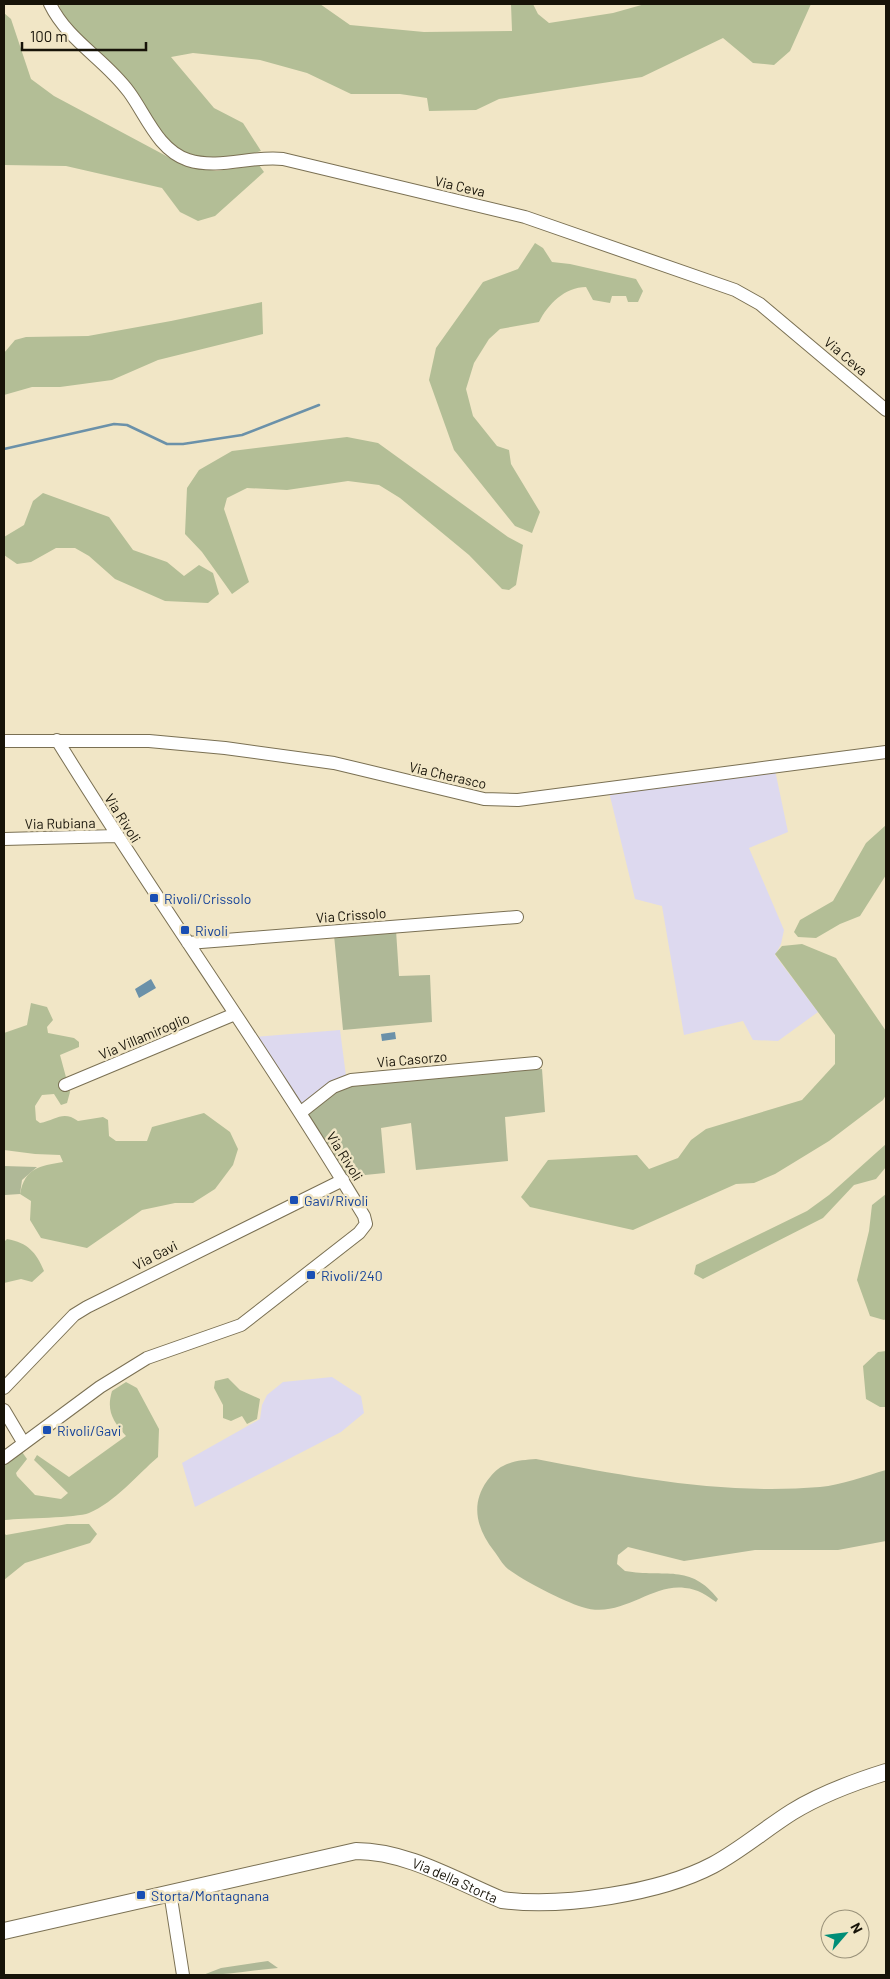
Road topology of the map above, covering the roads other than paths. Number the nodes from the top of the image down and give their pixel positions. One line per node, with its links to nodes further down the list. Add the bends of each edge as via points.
1 (50, 4): 2 (street, Via Ceva, via 66,30 120,81 160,140 177,155 212,163 283,159 463,202 534,220 735,290 760,304)
2 (886, 410)
3 (57, 740): 4 (street, Via Cherasco); 5 (street, Via Cherasco, via 149,741 225,748 334,763 484,799 518,800); 6 (street, Via Rivoli)
4 (4, 741)
5 (886, 752)
6 (116, 836): 7 (street, Via Rubiana); 9 (street, Via Rivoli)
7 (4, 839)
8 (517, 917): 9 (street, Via Crissolo)
9 (188, 943): 10 (street, Via Rivoli)
10 (235, 1014): 12 (street, Via Villamiroglio); 13 (street, Via Rivoli)
11 (536, 1063): 13 (street, Via Casorzo, via 351,1080 333,1087)
12 (65, 1085)
13 (300, 1113): 14 (street, Via Rivoli)
14 (343, 1180): 15 (street, Via Gavi, via 86,1307); 17 (street, Via Rivoli, via 366,1218 366,1226 359,1233 241,1325 147,1358)
15 (4, 1388)
16 (4, 1410): 17 (street)
17 (23, 1442): 18 (street, Via Rivoli)
18 (4, 1458)
19 (886, 1772): 20 (main road, Via della Storta, via 823,1795 714,1864 654,1888 566,1900 517,1902 502,1900 403,1858 356,1851)
20 (170, 1892): 21 (main road, Via della Storta); 22 (street)
21 (4, 1931)
22 (182, 1975)

